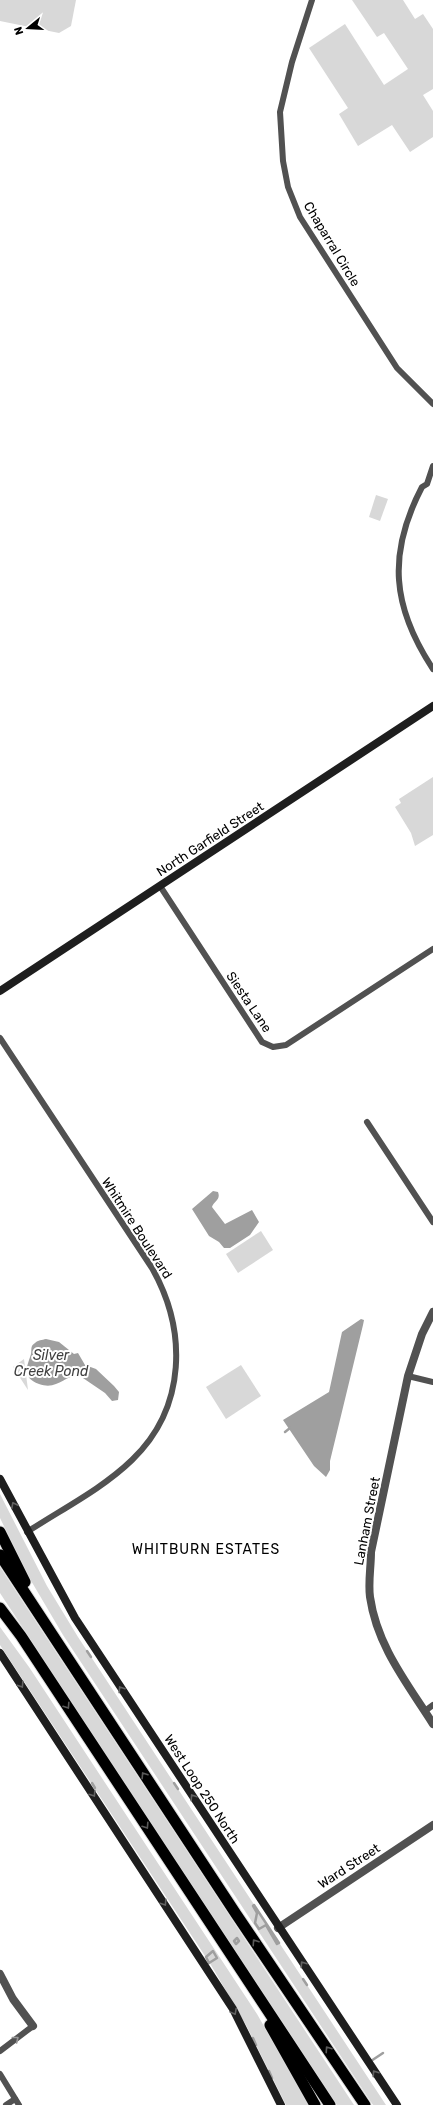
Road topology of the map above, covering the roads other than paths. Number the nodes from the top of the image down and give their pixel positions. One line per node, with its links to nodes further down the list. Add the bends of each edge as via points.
1 (312, 0): 2 (street, Chaparral Circle, via 292,62 280,112 282,161 288,187 300,217 397,368)
2 (433, 404)
3 (432, 468): 4 (street)
4 (430, 482): 5 (street, via 421,490 406,521 398,569 401,602 413,637)
5 (433, 669)
6 (433, 706): 7 (main road, North Garfield Street)
7 (160, 886): 8 (street, Siesta Lane, via 262,1042 271,1047 278,1048 288,1044); 9 (main road, North Garfield Street)
8 (433, 950)
9 (0, 991)
10 (0, 1038): 18 (street, Whitmire Boulevard, via 152,1268 168,1301 176,1338 176,1371 168,1402 156,1429 144,1446 122,1470)
11 (367, 1122): 12 (street)
12 (433, 1222)
13 (433, 1312): 14 (street, Lanham Street, via 422,1334)
14 (408, 1376): 15 (street); 26 (street, Lanham Street, via 371,1552 370,1588 373,1613 383,1645)
15 (433, 1382)
16 (0, 1479): 18 (main road, West Loop 250 North, one-way to 16)
17 (0, 1532): 24 (highway, via 27,1587)
18 (27, 1532): 29 (main road, West Loop 250 North, one-way to 18, via 75,1618)
19 (0, 1555): 24 (highway)
20 (0, 1604): 22 (highway)
21 (0, 1608): 22 (highway)
22 (15, 1626): 31 (highway, one-way to 31)
23 (0, 1653): 38 (main road, one-way to 38, via 233,2009)
24 (67, 1657): 41 (highway, one-way to 24)
25 (433, 1705): 26 (street)
26 (425, 1711): 27 (street, Lanham Street)
27 (433, 1724)
28 (433, 1825): 29 (street, Ward Street)
29 (278, 1928): 42 (main road, West Loop 250 North, one-way to 29)
30 (0, 1974): 32 (street, via 13,1999)
31 (246, 1976): 39 (highway, via 273,2031); 40 (highway)
32 (33, 2026): 33 (street, one-way to 32)
33 (0, 2051)
34 (0, 2074): 35 (street)
35 (15, 2099): 36 (street); 37 (street)
36 (6, 2105)
37 (19, 2105)
38 (280, 2105)
39 (315, 2105)
40 (330, 2105)
41 (365, 2105)
42 (396, 2105)

